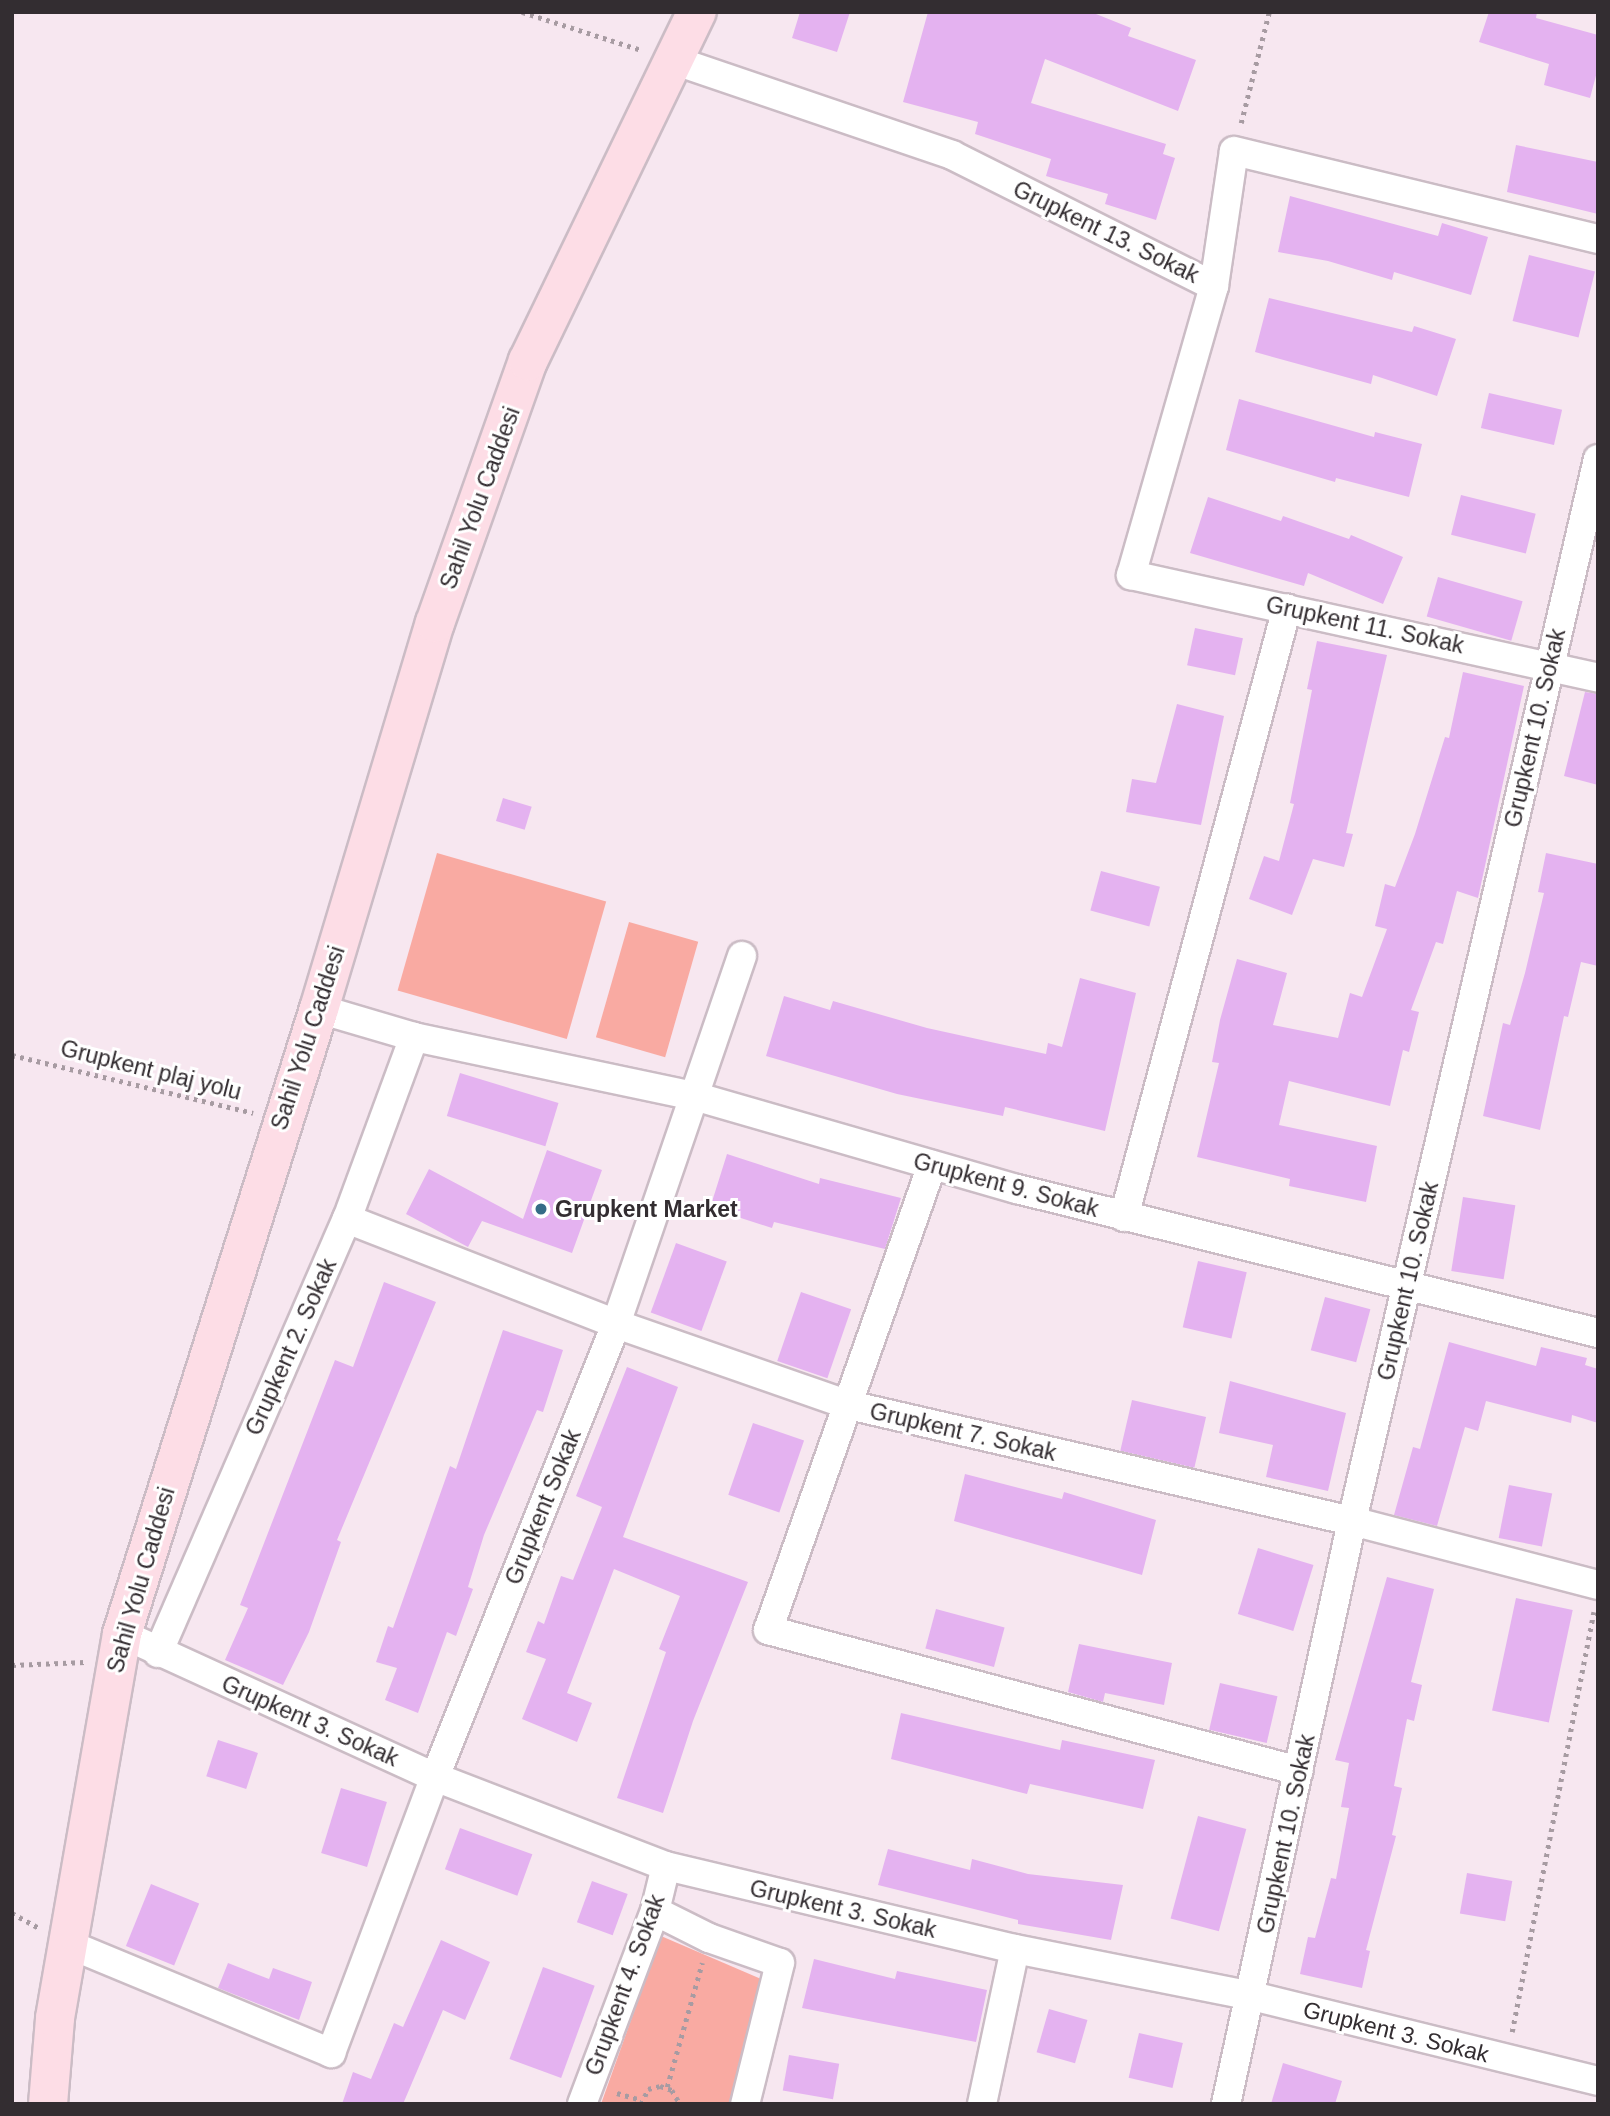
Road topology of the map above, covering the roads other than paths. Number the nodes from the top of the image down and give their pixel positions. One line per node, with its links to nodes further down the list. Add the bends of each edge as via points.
1 (697, 12): 2 (street, Sahil Yolu Caddesi)
2 (676, 61): 4 (street, Grupkent 13. Sokak, via 952,155); 10 (street, Sahil Yolu Caddesi, via 528,361 435,623)
3 (1598, 239): 4 (street, Grupkent 13. Sokak, via 1234,151)
4 (1214, 286): 6 (street, Grupkent 11. Sokak, via 1131,575)
5 (1598, 459): 7 (street, Grupkent 10. Sokak)
6 (1287, 608): 7 (street, Grupkent 11. Sokak); 14 (street)
7 (1549, 666): 8 (street, Grupkent 11. Sokak); 16 (street, Grupkent 10. Sokak)
8 (1598, 678)
9 (742, 956): 12 (street, Grupkent Sokak)
10 (319, 1009): 11 (street, Grupkent 9. Sokak); 22 (street, Sahil Yolu Caddesi)
11 (414, 1037): 12 (street, Grupkent 9. Sokak); 15 (street, Grupkent 2. Sokak)
12 (694, 1096): 13 (street, Grupkent 9. Sokak); 17 (street, Grupkent Sokak)
13 (932, 1165): 14 (street, Grupkent 9. Sokak); 19 (street)
14 (1124, 1217): 16 (street, Grupkent 9. Sokak)
15 (347, 1219): 17 (street, Grupkent 7. Sokak); 23 (street, Grupkent 2. Sokak)
16 (1406, 1287): 18 (street, Grupkent 9. Sokak); 20 (street, Grupkent 10. Sokak)
17 (616, 1324): 19 (street, Grupkent 7. Sokak); 25 (street, Grupkent Sokak)
18 (1598, 1333)
19 (849, 1405): 20 (street, Grupkent 7. Sokak); 24 (street, via 768,1630)
20 (1352, 1521): 21 (street, Grupkent 7. Sokak); 24 (street, Grupkent 10. Sokak)
21 (1596, 1596)
22 (119, 1647): 23 (street, Grupkent 3. Sokak); 28 (street, Sahil Yolu Caddesi)
23 (158, 1653): 25 (street, Grupkent 3. Sokak)
24 (1299, 1771): 30 (street, Grupkent 10. Sokak)
25 (435, 1777): 26 (street, Grupkent 3. Sokak); 28 (street, Grupkent Sokak, via 331,2053)
26 (666, 1866): 27 (street, Grupkent 4. Sokak); 29 (street, Grupkent 3. Sokak)
27 (655, 1911): 33 (street, Grupkent 4. Sokak); 34 (street, via 709,1938 780,1962)
28 (68, 1944): 32 (street, Sahil Yolu Caddesi)
29 (1015, 1949): 30 (street, Grupkent 3. Sokak); 35 (street)
30 (1252, 1996): 31 (street, Grupkent 3. Sokak); 36 (street, Grupkent 10. Sokak)
31 (1598, 2081)
32 (48, 2104)
33 (582, 2104)
34 (745, 2104)
35 (982, 2104)
36 (1226, 2104)

